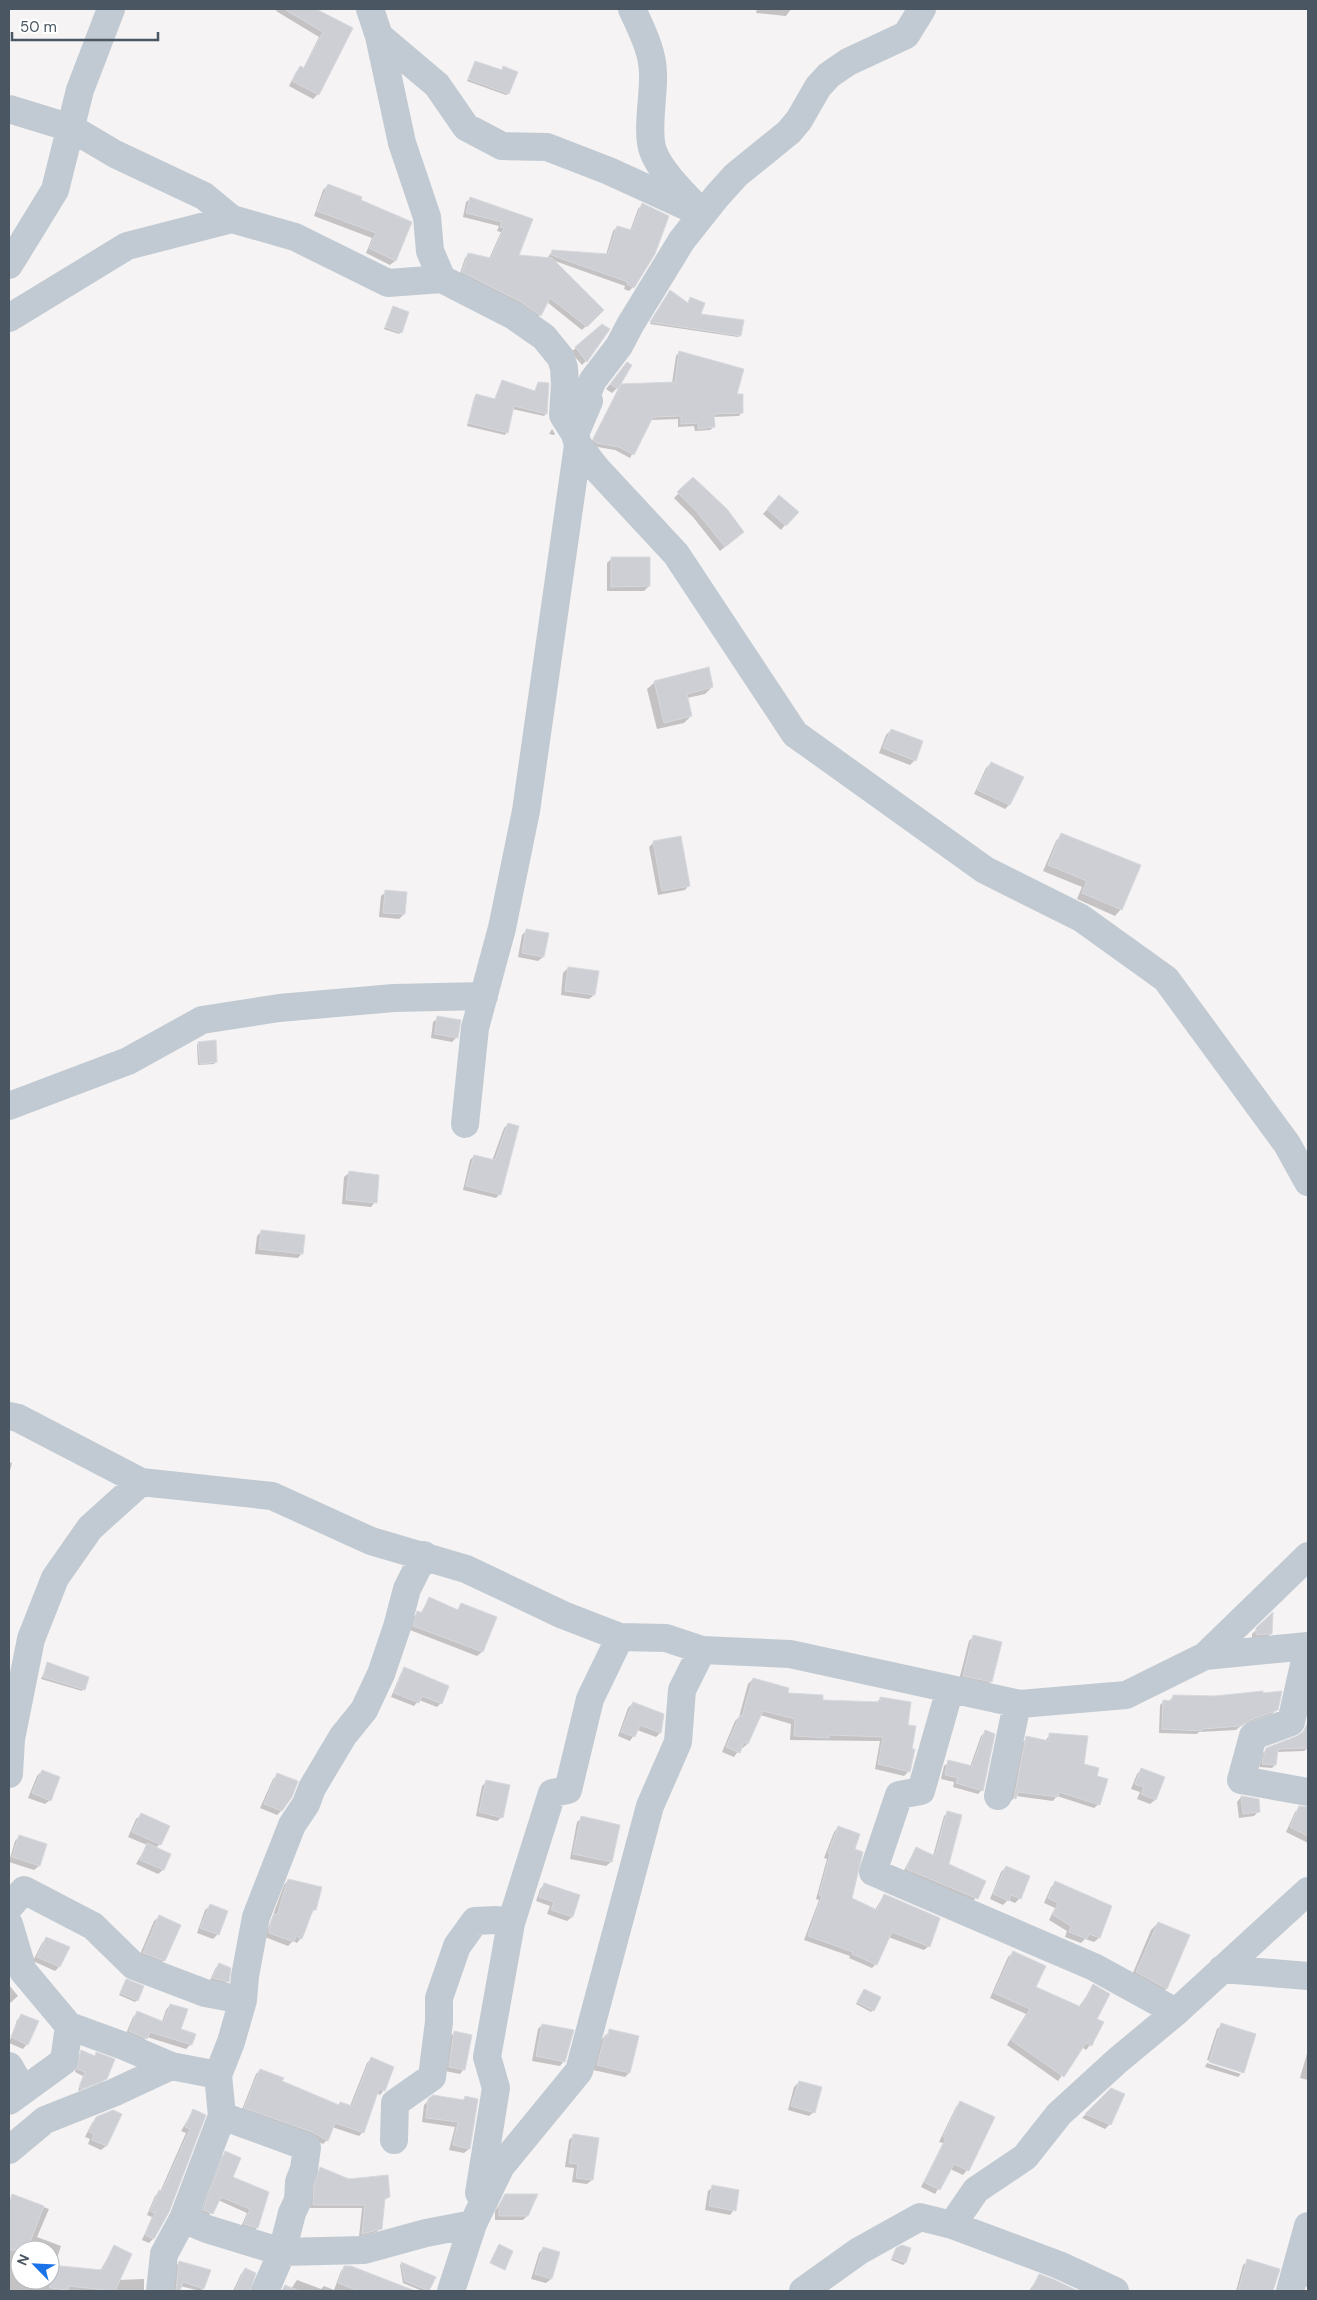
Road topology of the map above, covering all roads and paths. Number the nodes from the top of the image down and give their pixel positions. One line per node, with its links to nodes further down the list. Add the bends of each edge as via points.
1 (111, 9): 7 (street, via 80,90)
2 (370, 9): 5 (street)
3 (632, 9): 8 (street, via 645,36 653,72 652,150 676,187)
4 (922, 9): 8 (street, via 906,35 848,62 829,75 799,120 736,174)
5 (379, 36): 8 (street, via 437,85 466,127 502,146 547,147); 11 (street, via 402,143 427,217 430,251)
6 (9, 109): 7 (street)
7 (71, 128): 9 (street, via 115,154 204,196); 10 (street, via 56,190)
8 (703, 214): 13 (street, via 682,240 620,346 593,380)
9 (232, 219): 11 (street, via 295,237 388,283); 12 (street, via 127,246)
10 (9, 265)
11 (442, 279): 13 (street, via 514,316 544,337 561,358 565,384 563,415)
12 (9, 318)
13 (576, 440): 14 (street, via 526,812); 17 (street, via 596,468 676,554 796,734 985,870 1081,918 1166,979 1287,1144)
14 (484, 996): 15 (street, via 394,998 279,1008 202,1020 128,1061); 16 (street, via 475,1028)
15 (9, 1106)
16 (465, 1124)
17 (1308, 1182)
18 (9, 1416): 19 (street)
19 (141, 1482): 20 (street, via 272,1496 371,1541); 28 (street, via 90,1528 55,1578 31,1639 11,1739)
20 (424, 1556): 22 (street, via 466,1569 563,1615); 38 (street, via 407,1589 381,1674 364,1710 343,1736 312,1788 283,1847 256,1917)
21 (1308, 1556): 25 (street)
22 (620, 1637): 24 (street, via 666,1638); 33 (street, via 590,1699 568,1790 552,1793)
23 (1308, 1647): 25 (street); 29 (street, via 1291,1722 1253,1736 1241,1780)
24 (702, 1650): 26 (street, via 790,1654); 49 (street, via 682,1690 678,1742 650,1806 579,2071 502,2166)
25 (1205, 1656): 27 (street, via 1126,1695)
26 (950, 1689): 27 (street); 39 (street, via 920,1791 900,1795 873,1872 1094,1967)
27 (1017, 1704): 30 (street)
28 (9, 1774)
29 (1308, 1792)
30 (998, 1796)
31 (1308, 1891): 36 (street)
32 (9, 1907): 38 (street, via 24,1890 93,1926 134,1966 205,1993)
33 (511, 1923): 46 (street, via 475,1921 457,1946 439,1998 432,2077 395,2103); 49 (street, via 487,2057 496,2088)
34 (9, 1924): 35 (street)
35 (14, 1963): 40 (street)
36 (1222, 1969): 37 (street); 39 (street)
37 (1308, 1976)
38 (243, 2000): 43 (street)
39 (1176, 2012): 50 (street, via 1059,2114 1025,2157 976,2190)
40 (69, 2026): 42 (street); 44 (street, via 64,2061)
41 (9, 2066): 44 (street)
42 (171, 2066): 43 (street); 47 (street, via 44,2120)
43 (218, 2075): 45 (street)
44 (16, 2095)
45 (222, 2116): 48 (street); 52 (street, via 307,2148 298,2200)
46 (394, 2140)
47 (9, 2150)
48 (183, 2219): 52 (street); 53 (street, via 164,2254)
49 (473, 2224): 52 (street, via 364,2250); 55 (street); 56 (street)
50 (952, 2225): 57 (street, via 920,2218 859,2251); 58 (street, via 1059,2265)
51 (1308, 2226): 59 (street)
52 (282, 2252): 54 (street)
53 (160, 2291)
54 (265, 2291)
55 (451, 2291)
56 (474, 2291)
57 (803, 2291)
58 (1115, 2291)
59 (1290, 2291)

